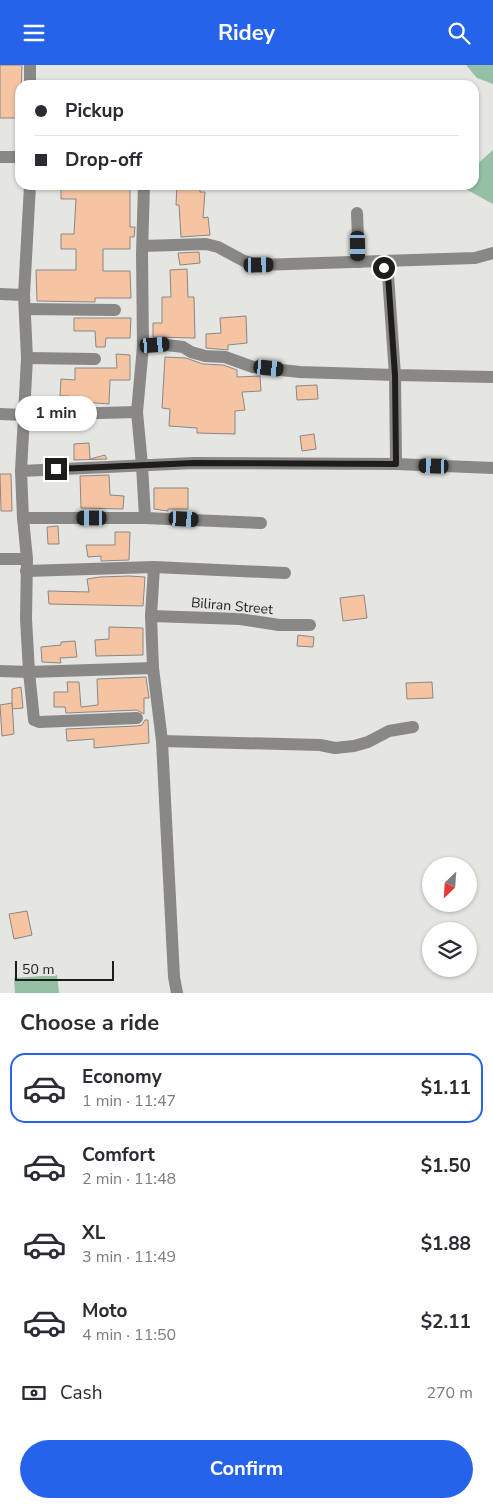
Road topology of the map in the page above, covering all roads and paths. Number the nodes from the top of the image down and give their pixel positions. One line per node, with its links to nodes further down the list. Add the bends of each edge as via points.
1 (30, 65): 2 (street)
2 (30, 80)
3 (0, 157): 4 (street)
4 (15, 157)
5 (30, 190): 13 (street)
6 (144, 190): 8 (street)
7 (357, 213): 10 (street)
8 (143, 246): 10 (street, via 206,244 259,265); 16 (street)
9 (493, 253): 11 (street, via 475,258)
10 (358, 262): 11 (street)
11 (379, 262): 19 (street, via 388,275)
12 (0, 294): 13 (street)
13 (24, 295): 14 (street)
14 (25, 309): 15 (street); 17 (street)
15 (115, 310)
16 (143, 346): 19 (street, via 183,347 205,356 225,357 253,367); 21 (street)
17 (27, 358): 18 (street); 23 (street)
18 (96, 359)
19 (395, 375): 20 (street); 24 (street)
20 (493, 377)
21 (137, 412): 23 (street); 25 (street)
22 (0, 414): 23 (street)
23 (24, 415): 27 (street)
24 (396, 464): 25 (street); 26 (street)
25 (142, 465): 27 (street); 28 (street)
26 (493, 467)
27 (21, 471): 29 (street)
28 (144, 517): 29 (street); 30 (street)
29 (23, 518): 32 (street)
30 (262, 523)
31 (0, 559): 32 (street)
32 (27, 565): 33 (street); 39 (street)
33 (154, 567): 34 (street); 35 (street)
34 (285, 573)
35 (151, 616): 36 (street, Biliran Street); 37 (street)
36 (310, 625)
37 (153, 668): 39 (street); 42 (street)
38 (0, 671): 39 (street)
39 (29, 672): 40 (street, via 34,720)
40 (137, 718)
41 (413, 727): 42 (street, via 389,731 368,742 335,748)
42 (162, 741): 43 (street)
43 (177, 993)

